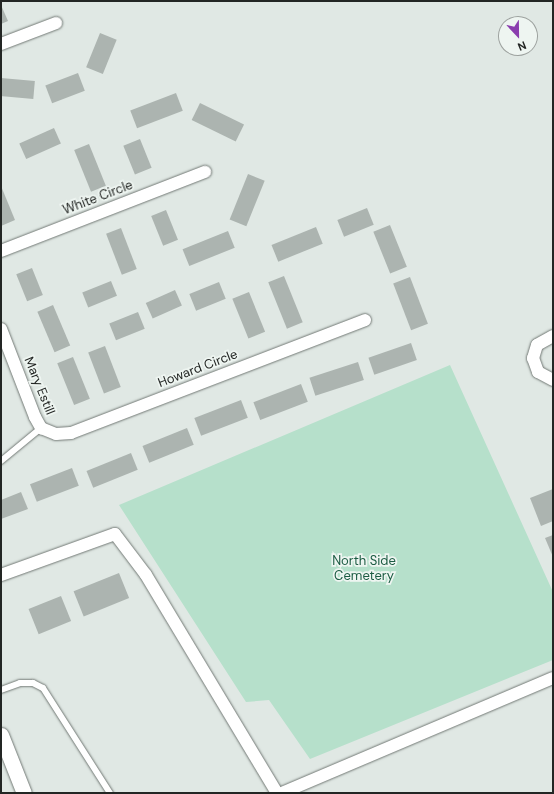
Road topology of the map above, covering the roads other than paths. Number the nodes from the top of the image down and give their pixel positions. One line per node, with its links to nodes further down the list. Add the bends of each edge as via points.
1 (56, 23): 2 (street)
2 (1, 44)
3 (205, 172): 4 (street, White Circle)
4 (1, 251)
5 (365, 320): 9 (street, Howard Circle, via 71,433 56,434)
6 (1, 329): 9 (street, Mary Estill)
7 (553, 336): 8 (street, via 537,345 533,358 538,372)
8 (553, 380)
9 (41, 428): 10 (lane, Mary Estill)
10 (1, 461)
11 (1, 575): 17 (street, via 115,534 146,575)
12 (553, 678): 18 (street)
13 (1, 690): 16 (lane, via 20,683 33,683 43,688)
14 (1, 735): 15 (street)
15 (24, 793)
16 (110, 793)
17 (277, 793)
18 (282, 793)

